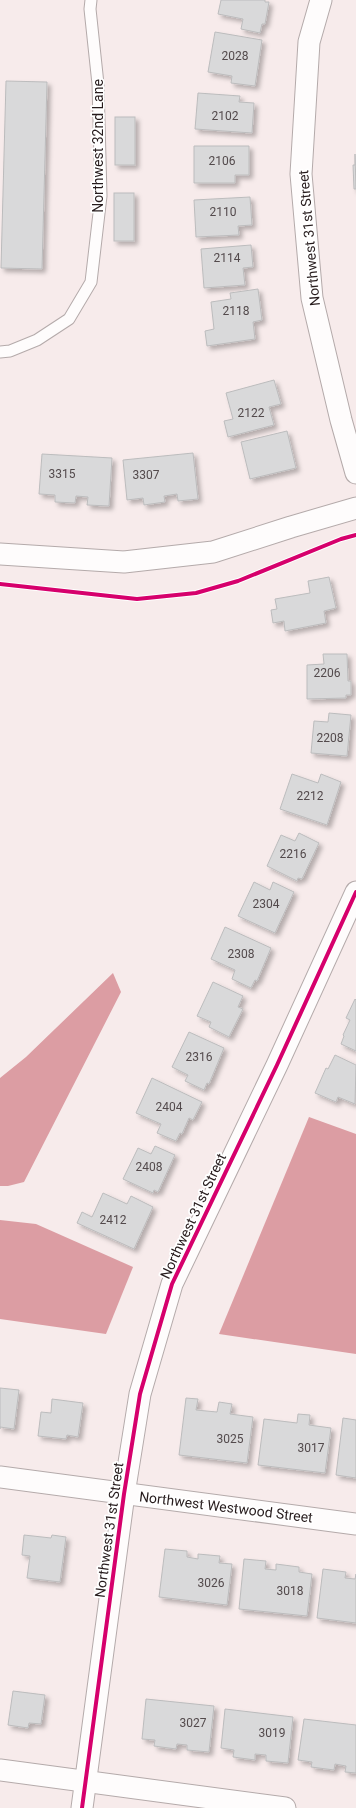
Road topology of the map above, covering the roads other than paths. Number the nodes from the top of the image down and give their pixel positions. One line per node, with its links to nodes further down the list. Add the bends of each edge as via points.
1 (91, 0): 3 (lane, Northwest 32nd Lane, via 98,84 100,196 91,282 69,319 37,340 10,351)
2 (321, 0): 4 (street, Northwest 31st Street, via 309,42 301,174 312,298)
3 (0, 352)
4 (356, 473)
5 (356, 508): 6 (street, via 213,552 124,562)
6 (0, 554)
7 (356, 892): 9 (street, Northwest 31st Street, via 172,1284 140,1394)
8 (0, 1477): 9 (street, Northwest Westwood Street)
9 (124, 1494): 10 (street, Northwest Westwood Street); 12 (street, Northwest 31st Street)
10 (356, 1524)
11 (0, 1770): 12 (street)
12 (85, 1782): 13 (street, Northwest 31st Street); 14 (street)
13 (82, 1808)
14 (285, 1808)

